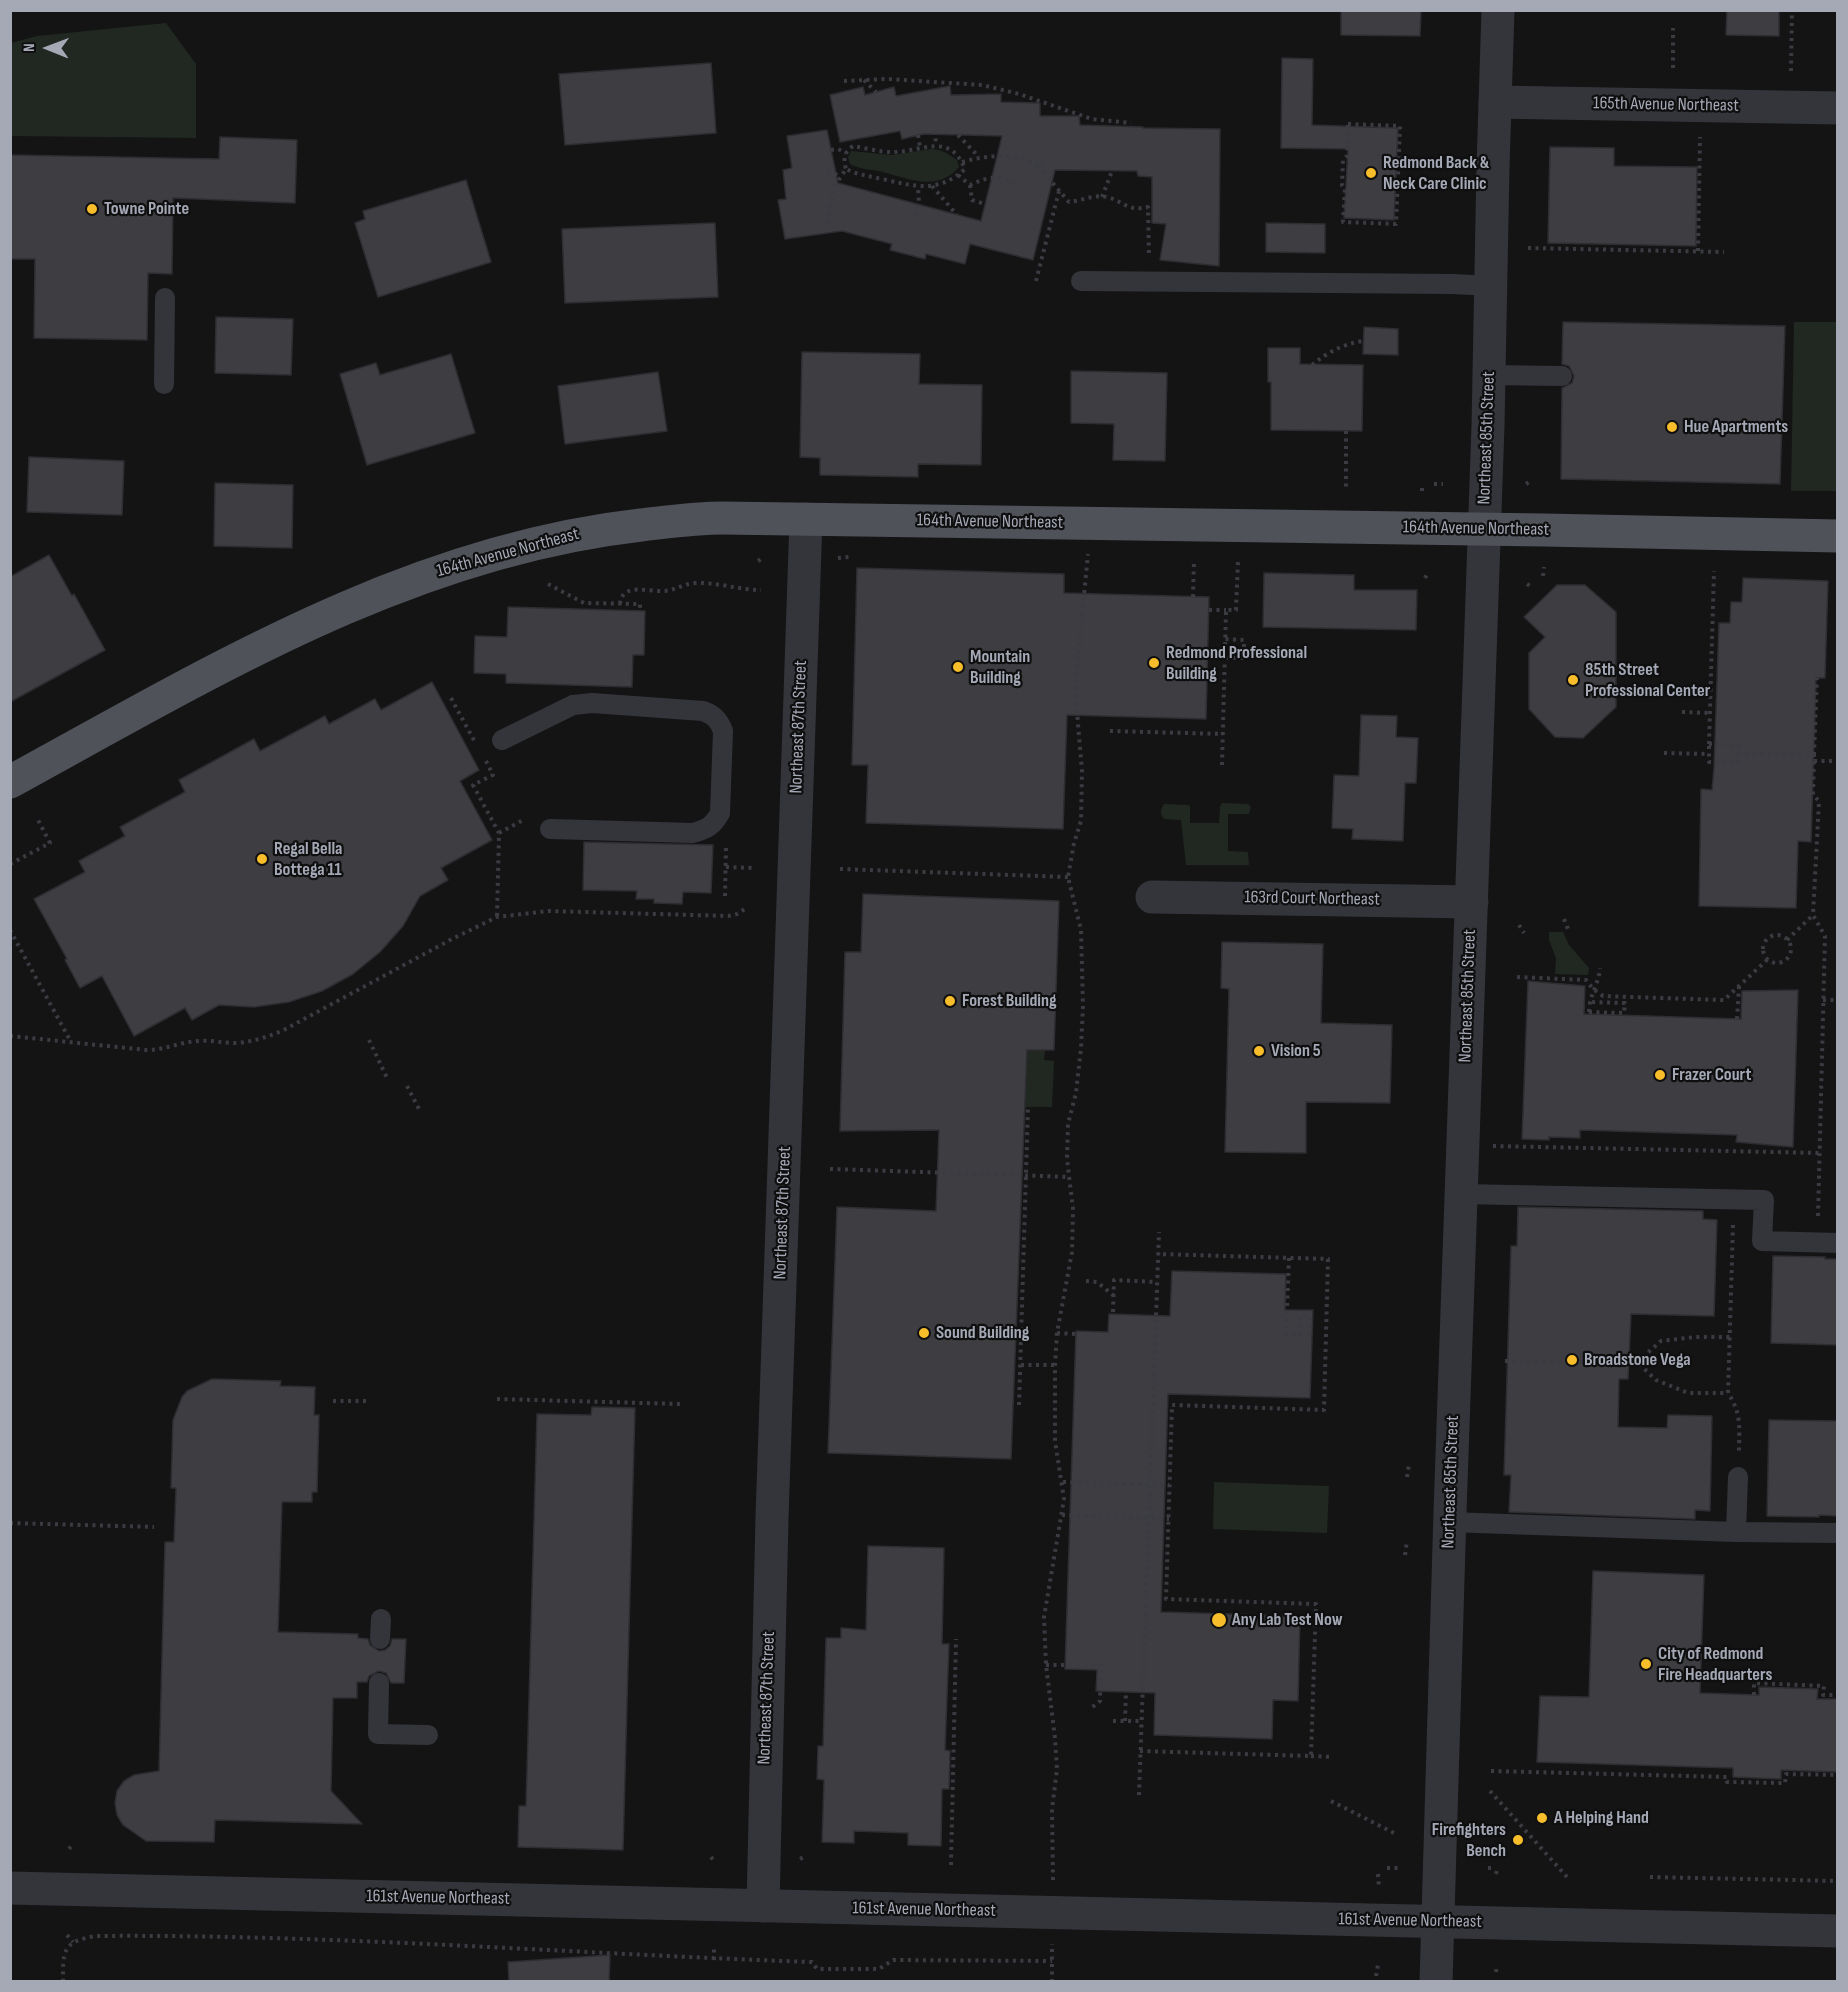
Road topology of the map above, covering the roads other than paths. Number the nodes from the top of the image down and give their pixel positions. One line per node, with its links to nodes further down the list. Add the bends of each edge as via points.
1 (1498, 10): 2 (street, Northeast 85th Street)
2 (1495, 102): 3 (street, 165th Avenue Northeast); 5 (street, Northeast 85th Street)
3 (1838, 108)
4 (1081, 280): 5 (lane)
5 (1491, 286): 7 (street, Northeast 85th Street)
6 (165, 298): 9 (lane)
7 (1489, 375): 8 (lane); 11 (street, Northeast 85th Street)
8 (1562, 376)
9 (164, 384)
10 (806, 519): 11 (main road, 164th Avenue Northeast); 14 (main road, 164th Avenue Northeast, via 698,518 590,531 487,555 429,574 285,634); 29 (street, Northeast 87th Street, via 772,1518)
11 (1485, 529): 12 (main road, 164th Avenue Northeast); 17 (street, Northeast 85th Street)
12 (1838, 536)
13 (502, 740): 15 (lane, via 563,709 592,703 703,711 720,722 720,813 715,824 693,833)
14 (10, 782)
15 (550, 829)
16 (1152, 897): 17 (street, 163rd Court Northeast)
17 (1472, 902): 18 (street, Northeast 85th Street)
18 (1461, 1194): 19 (lane, via 1764,1200 1762,1241 1810,1250); 21 (street, Northeast 85th Street)
19 (1838, 1243)
20 (1738, 1477): 22 (lane)
21 (1449, 1522): 22 (lane); 30 (street, Northeast 85th Street)
22 (1736, 1532): 23 (lane)
23 (1838, 1533)
24 (381, 1619): 25 (lane)
25 (380, 1639)
26 (379, 1683): 27 (lane, via 378,1734)
27 (429, 1735)
28 (10, 1888): 29 (street, 161st Avenue Northeast)
29 (763, 1906): 30 (street, 161st Avenue Northeast)
30 (1438, 1922): 31 (street, 161st Avenue Northeast); 32 (street, Northeast 85th Street)
31 (1838, 1931)
32 (1436, 1982)

